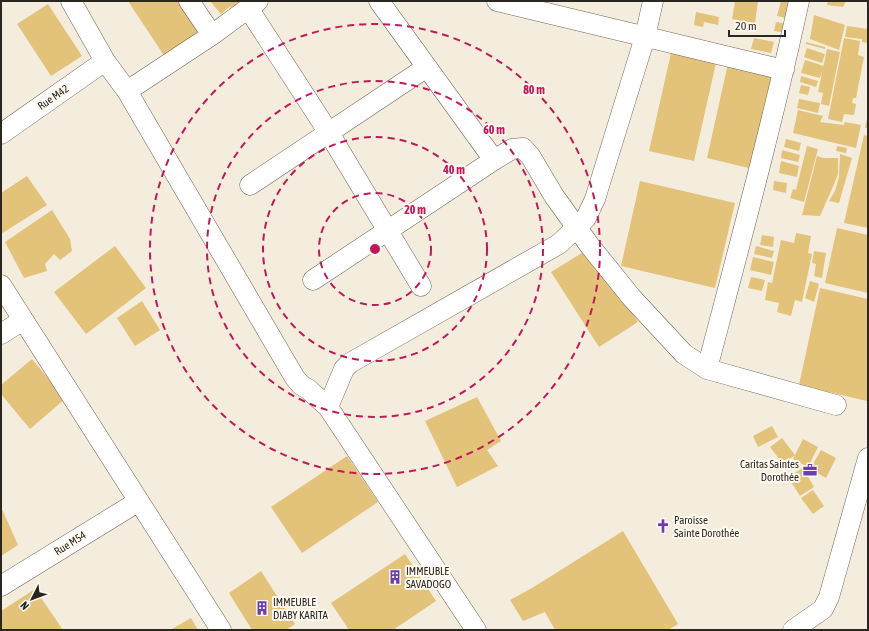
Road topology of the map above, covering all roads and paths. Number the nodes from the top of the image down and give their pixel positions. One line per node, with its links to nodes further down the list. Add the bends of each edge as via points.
1 (71, 1): 10 (street)
2 (188, 1): 8 (street)
3 (379, 1): 11 (street)
4 (497, 1): 9 (street)
5 (653, 1): 9 (street)
6 (799, 1): 12 (street)
7 (253, 5): 8 (street); 14 (street)
8 (212, 35): 13 (street)
9 (645, 37): 12 (street); 18 (street, via 595,199 586,218)
10 (106, 61): 13 (street); 15 (street, Rue M42)
11 (427, 67): 14 (street); 16 (street)
12 (784, 70): 25 (street)
13 (127, 91): 27 (street, via 295,378)
14 (329, 133): 17 (street); 19 (street)
15 (1, 134)
16 (494, 160): 18 (street, via 512,149 523,148); 19 (street)
17 (250, 185)
18 (577, 227): 25 (street, via 632,298 684,354); 27 (street, via 559,244 350,363 344,369)
19 (387, 231): 20 (street); 22 (street)
20 (313, 280)
21 (1, 285): 23 (street)
22 (421, 286)
23 (23, 320): 24 (street); 29 (street)
24 (1, 334)
25 (707, 370): 26 (street)
26 (836, 406)
27 (328, 407): 32 (street)
28 (868, 458): 33 (street, via 824,609)
29 (139, 501): 30 (street, Rue M54); 31 (street)
30 (1, 586)
31 (221, 630)
32 (476, 630)
33 (793, 630)

